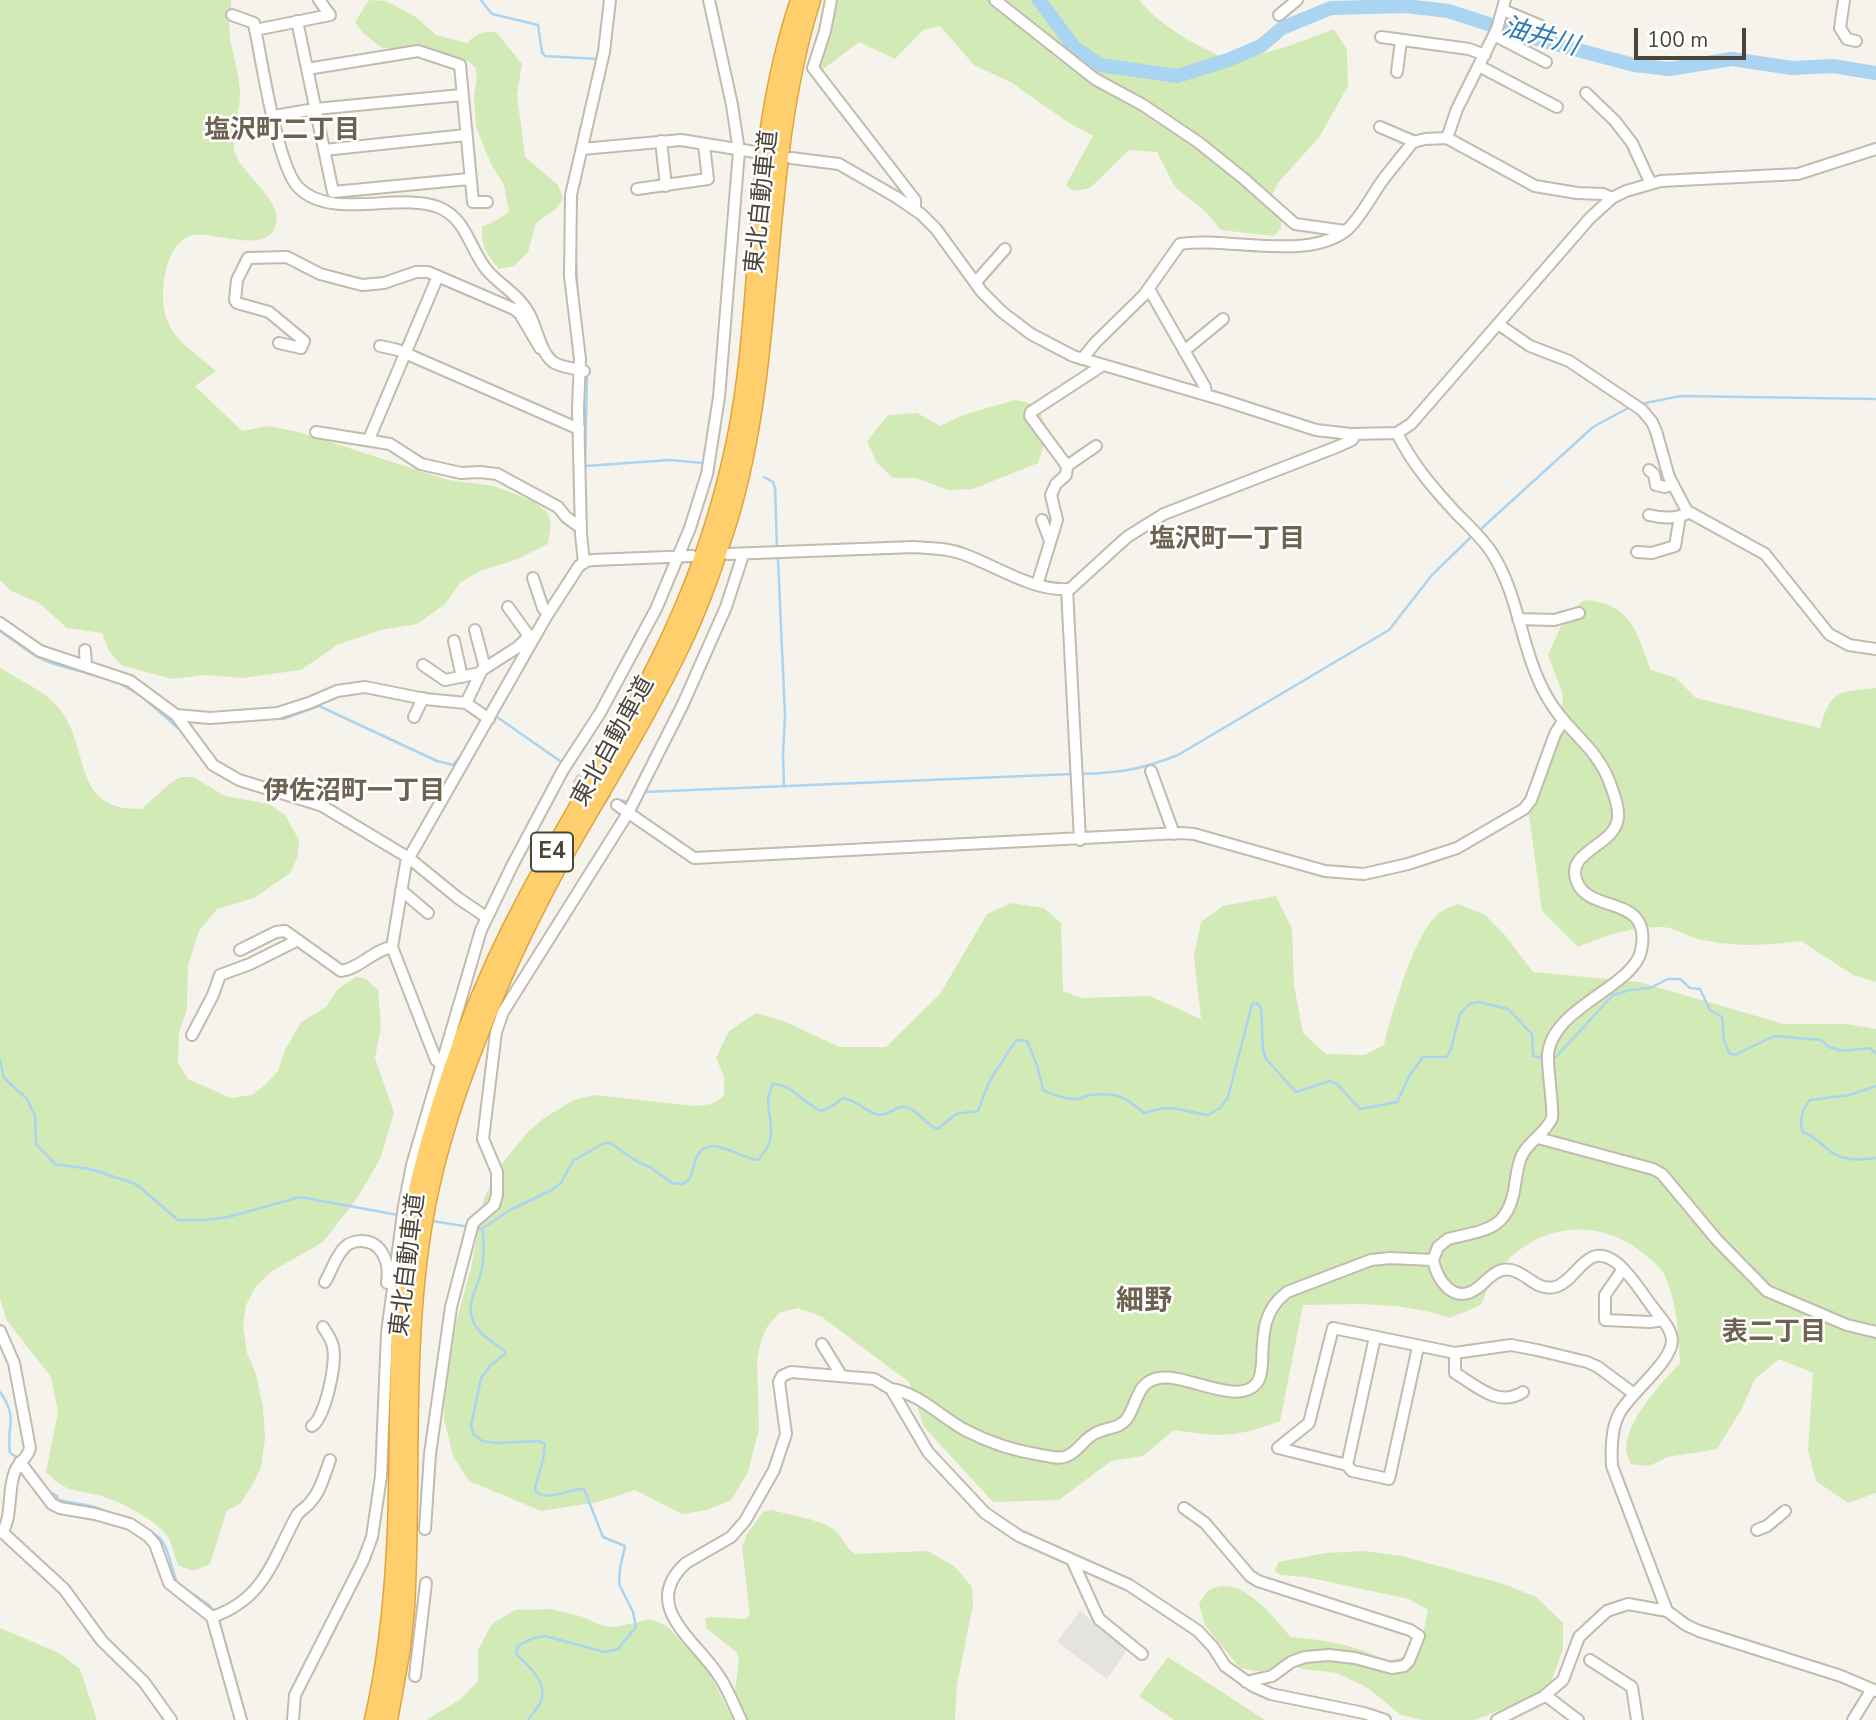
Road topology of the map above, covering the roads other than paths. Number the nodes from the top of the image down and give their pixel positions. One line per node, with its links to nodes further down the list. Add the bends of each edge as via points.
1 (318, 0): 13 (street, via 330,15)
2 (610, 0): 34 (street, via 604,52)
3 (709, 0): 37 (street)
4 (799, 0): 165 (highway, 東北自動車道 / E4, via 766,149 743,398 707,546 654,671 525,900 491,972 443,1097 419,1184 402,1296 396,1548 381,1688)
5 (812, 0): 166 (highway, 東北自動車道 / E4, via 782,129 760,371 729,518 686,635 520,940 475,1044 431,1185 414,1310 406,1608)
6 (831, 0): 48 (street, via 813,68 915,200)
7 (995, 0): 49 (street, via 1095,79 1206,148 1295,224)
8 (1297, 0): 11 (street)
9 (1844, 0): 18 (street, via 1840,28 1847,39)
10 (232, 15): 15 (street, via 254,23)
11 (1279, 15)
12 (1500, 19): 14 (street); 19 (street); 20 (street)
13 (297, 21): 15 (street); 21 (street)
14 (1541, 26)
15 (255, 30): 27 (street)
16 (1381, 37): 17 (street)
17 (1402, 40): 19 (street, via 1469,49); 22 (street)
18 (1856, 41)
19 (1482, 61): 25 (street); 30 (street)
20 (1546, 62)
21 (307, 69): 24 (street, via 418,51 460,65); 26 (street)
22 (1397, 72)
23 (1586, 93): 43 (street, via 1632,143)
24 (463, 95): 26 (street); 29 (street)
25 (1557, 107)
26 (315, 109): 27 (street); 36 (street)
27 (274, 116): 60 (street, via 283,161 302,191 333,203 429,205 458,220 487,271 526,308)
28 (1380, 127): 32 (street)
29 (466, 135): 36 (street); 42 (street)
30 (1447, 138): 32 (street); 46 (street, via 1535,186)
31 (661, 141): 33 (street); 34 (street); 44 (street)
32 (1415, 142): 41 (street)
33 (704, 145): 37 (street); 44 (street, via 708,179)
34 (582, 149): 63 (street, via 571,195 570,276)
35 (1876, 149): 43 (street, via 1798,174)
36 (324, 150): 42 (street, via 333,192)
37 (738, 151): 38 (street); 82 (street, via 719,397 707,474)
38 (755, 152)
39 (791, 158): 48 (street, via 839,164)
40 (1383, 161): 41 (street)
41 (1395, 166): 49 (street)
42 (469, 179): 47 (street, via 473,202)
43 (1651, 184): 46 (street)
44 (666, 186): 45 (street)
45 (637, 189)
46 (1612, 198): 55 (street)
47 (487, 202)
48 (915, 210): 52 (street, via 936,229)
49 (1345, 231): 53 (street, via 1301,245 1180,244)
50 (1005, 249): 52 (street)
51 (438, 276): 56 (street, via 416,272 384,284 362,285 320,274 287,257 248,258 237,280 235,300 269,312 304,341 301,348); 59 (street); 60 (street, via 514,309)
52 (975, 283): 61 (street, via 1031,334)
53 (1149, 289): 58 (street); 61 (street)
54 (1223, 319): 58 (street)
55 (1498, 324): 67 (street, via 1411,424); 73 (street, via 1530,346 1569,361 1642,410 1657,431)
56 (279, 343)
57 (380, 346): 59 (street)
58 (1184, 351): 64 (street)
59 (405, 354): 65 (street); 69 (street)
60 (547, 355): 63 (street, via 561,366)
61 (1082, 359): 62 (street)
62 (1103, 365): 64 (street); 71 (street, via 1031,412)
63 (582, 370): 65 (street)
64 (1206, 395): 68 (street, via 1316,430)
65 (579, 429): 77 (street)
66 (316, 432): 69 (street)
67 (1397, 433): 68 (street); 91 (street, via 1409,458 1492,552)
68 (1356, 435): 87 (street, via 1339,446 1164,514 1127,537)
69 (369, 439): 77 (street, via 390,444 421,464 461,473 497,474 558,507)
70 (1096, 446): 71 (street)
71 (1067, 466): 78 (street, via 1051,495 1057,520)
72 (1650, 470): 73 (street, via 1656,485)
73 (1673, 484): 75 (street)
74 (1649, 514): 75 (street)
75 (1684, 514): 79 (street, via 1675,546); 96 (street, via 1765,554 1829,634 1849,645)
76 (1042, 520): 78 (street)
77 (581, 528): 84 (street)
78 (1050, 541): 86 (street)
79 (1637, 552)
80 (728, 554): 81 (street)
81 (743, 555): 86 (street, via 939,548 965,554); 111 (street, via 683,704)
82 (679, 556): 83 (street); 84 (street); 108 (street, via 636,647)
83 (692, 556)
84 (584, 563): 90 (street)
85 (533, 578): 90 (street)
86 (1037, 585): 87 (street)
87 (1067, 589): 114 (street)
88 (508, 607): 94 (street)
89 (1579, 612): 91 (street, via 1554,620)
90 (548, 614): 94 (street)
91 (1518, 619): 107 (street, via 1537,677)
92 (0, 623): 99 (street, via 40,651)
93 (475, 630): 100 (street)
94 (533, 636): 100 (street); 106 (street)
95 (454, 641): 101 (street)
96 (1876, 649)
97 (85, 650): 99 (street)
98 (423, 665): 101 (street, via 445,680)
99 (86, 666): 104 (street, via 130,681)
100 (483, 671): 101 (street); 103 (street)
101 (462, 677)
102 (423, 698): 103 (street); 104 (street, via 365,687 337,691 278,713 210,718); 105 (street)
103 (466, 703): 106 (street)
104 (176, 715): 115 (street, via 221,770 257,787 320,805)
105 (414, 717)
106 (489, 719): 115 (street)
107 (1563, 721): 113 (street, via 1524,809 1457,848 1382,871 1316,870 1194,834); 126 (street, via 1598,757 1618,808 1614,830 1578,859 1576,881 1592,899 1632,914 1639,923 1641,942 1638,959 1629,970 1552,1036 1548,1056 1553,1116)
108 (563, 771): 110 (street); 118 (street)
109 (1151, 771): 113 (street)
110 (575, 778)
111 (632, 804): 112 (street); 114 (street, via 694,858); 149 (street, via 503,1012 496,1032 483,1139 496,1172 497,1195 494,1205 473,1223 451,1307 430,1454)
112 (617, 805)
113 (1174, 834): 114 (street)
114 (1080, 840)
115 (409, 858): 116 (street); 118 (street)
116 (401, 890): 117 (street); 121 (street)
117 (428, 913)
118 (486, 917): 125 (street)
119 (298, 940): 120 (street, via 285,931); 121 (street, via 341,971); 123 (street)
120 (253, 943): 122 (street); 123 (street)
121 (392, 947): 125 (street, via 436,1060)
122 (240, 950)
123 (261, 959): 124 (street, via 220,975)
124 (192, 1035)
125 (443, 1066): 134 (street, via 412,1165)
126 (1538, 1138): 127 (street, via 1523,1154 1502,1220 1484,1232 1448,1239); 133 (street, via 1662,1174 1767,1291 1847,1325)
127 (1433, 1260): 128 (street, via 1444,1287 1460,1293 1474,1291 1501,1270 1517,1271 1548,1288 1563,1283 1583,1262 1595,1257 1611,1259); 140 (street, via 1371,1260 1287,1292 1265,1320 1260,1378 1250,1389 1228,1391 1174,1377 1148,1381 1126,1421 1088,1436 1068,1456 1036,1454 1000,1444 965,1430 905,1391)
128 (1623, 1269): 130 (street); 130 (street, via 1605,1295 1605,1320)
129 (325, 1282): 134 (street, via 344,1247 356,1241 374,1243 385,1257 388,1273 381,1322)
130 (1663, 1320): 142 (street, via 1671,1335 1670,1349)
131 (323, 1328): 143 (street, via 334,1355 320,1418)
132 (0, 1331): 145 (street, via 14,1363 30,1448)
133 (1876, 1332)
134 (386, 1336): 164 (street, via 381,1476 372,1537 295,1695)
135 (1375, 1336): 137 (street); 146 (street); 146 (street, via 1333,1328 1309,1423 1278,1448)
136 (822, 1344): 139 (street)
137 (1418, 1347): 138 (street); 146 (street, via 1389,1479 1352,1471)
138 (1455, 1353): 141 (street, via 1455,1373 1496,1398 1513,1398); 142 (street, via 1511,1345 1537,1350 1587,1362)
139 (841, 1375): 140 (street, via 874,1379); 167 (street, via 792,1372 782,1376 786,1434 774,1470 731,1537 686,1563 668,1591 672,1617 720,1677)
140 (891, 1389): 152 (street, via 928,1452 985,1513 1019,1536)
141 (1522, 1392)
142 (1633, 1393): 154 (street, via 1617,1419 1612,1466)
143 (312, 1426)
144 (330, 1460): 155 (street, via 314,1498 298,1512 265,1580 239,1604)
145 (20, 1462): 151 (street); 155 (street, via 52,1504 130,1524 148,1536 169,1583)
146 (1347, 1465)
147 (1184, 1508): 159 (street, via 1205,1523 1258,1581 1419,1636 1404,1666 1392,1668 1329,1655 1305,1657 1272,1675)
148 (1785, 1511): 150 (street)
149 (425, 1529)
150 (1757, 1530)
151 (1, 1532): 162 (street, via 64,1589)
152 (1072, 1560): 156 (street, via 1099,1619); 159 (street, via 1129,1586 1198,1631 1226,1666)
153 (426, 1583): 158 (street)
154 (1667, 1611): 160 (street, via 1699,1630); 161 (street, via 1628,1604 1607,1611 1579,1637 1563,1680)
155 (212, 1617): 163 (street)
156 (1142, 1654)
157 (1590, 1660): 171 (street, via 1632,1687)
158 (415, 1676)
159 (1246, 1682): 168 (street, via 1271,1694)
160 (1875, 1690): 172 (street)
161 (1545, 1695): 169 (street); 170 (street)
162 (171, 1720)
163 (241, 1720)
164 (293, 1720)
165 (373, 1720)
166 (389, 1720)
167 (741, 1720)
168 (1385, 1720)
169 (1497, 1720)
170 (1578, 1720)
171 (1637, 1720)
172 (1853, 1720)

